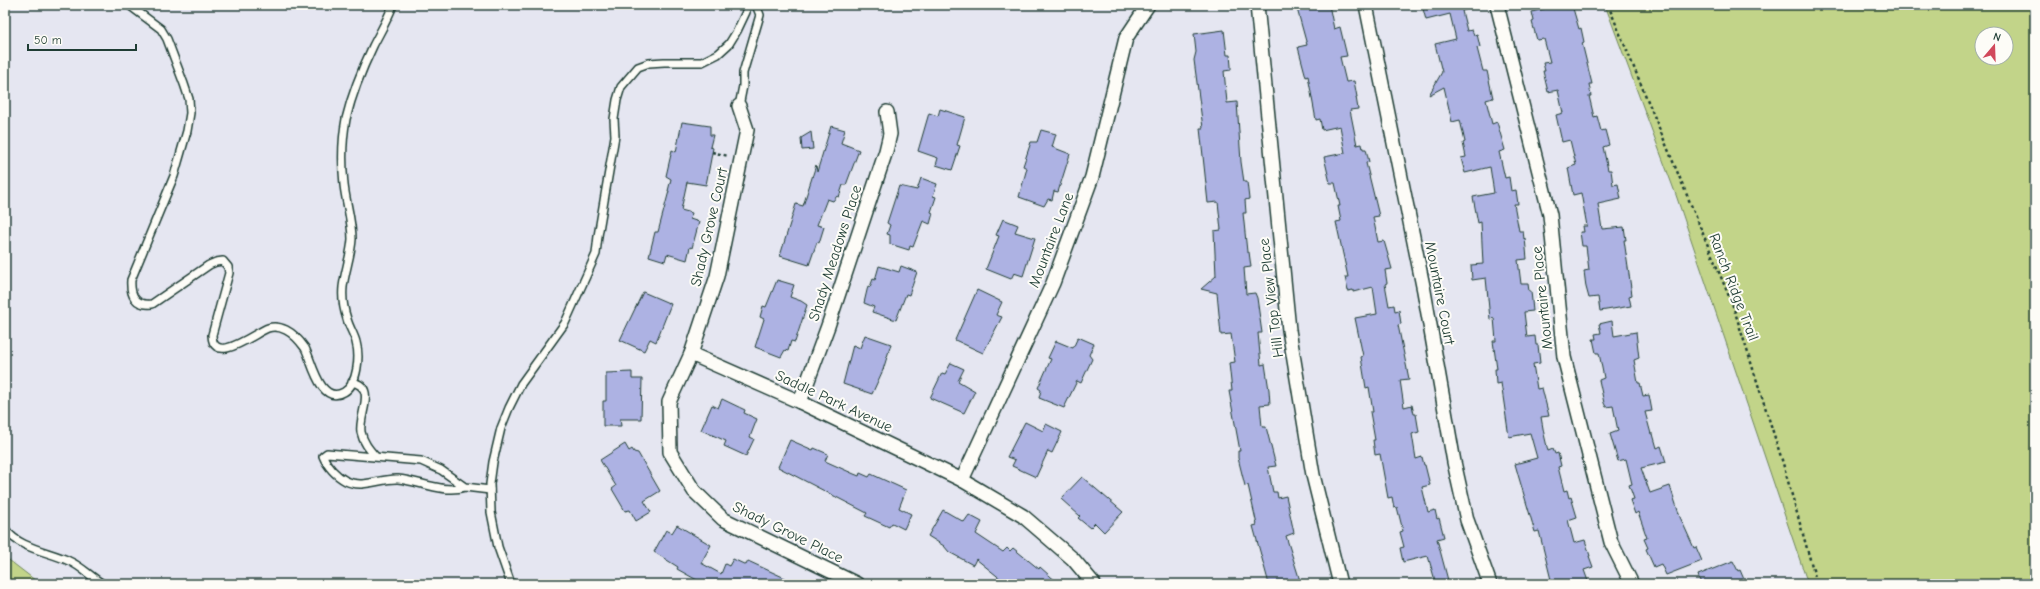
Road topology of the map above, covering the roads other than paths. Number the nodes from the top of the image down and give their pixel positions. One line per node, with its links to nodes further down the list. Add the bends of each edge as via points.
1 (129, 5): 12 (lane, via 161,29 167,39 189,99 190,113 174,176 131,280 132,297 140,304 152,304 209,265 223,262 229,273 212,335 215,345 232,347 269,328 282,328 296,337 305,348 321,386 328,392 343,393)
2 (392, 5): 12 (lane, via 366,62 346,121 343,150 344,185 352,240 343,288 347,320 357,352 357,365)
3 (746, 5): 17 (lane, via 746,12 737,31 729,44 718,54 702,62 650,63 638,67 621,87 614,119 615,136 596,254 565,323 521,384 508,408 493,462)
4 (756, 5): 9 (lane, via 760,15 743,73)
5 (1148, 5): 15 (street, Mountaire Lane, via 1126,38 1092,177 1053,283)
6 (1257, 5): 23 (street, Hill Top View Place, via 1289,330 1313,475)
7 (1366, 5): 24 (street, Mountaire Court, via 1424,291 1454,462 1467,520)
8 (1497, 5): 25 (street, Mountaire Place, via 1550,215 1564,357 1611,542)
9 (739, 106): 11 (street, Shady Grove Court, via 747,130 717,276)
10 (887, 112): 13 (street, Shady Meadows Place, via 890,134 886,151)
11 (691, 354): 13 (street, Saddle Park Avenue); 21 (street, Shady Grove Place, via 669,402 670,452 694,492 723,519)
12 (352, 382): 14 (lane, via 364,388 366,397 361,433)
13 (800, 402): 15 (street, Saddle Park Avenue)
14 (375, 456): 16 (lane, via 431,464); 16 (lane, via 327,453 323,456 332,471 355,484 396,479 444,488)
15 (962, 480): 22 (street, Saddle Park Avenue, via 1023,516 1073,559)
16 (465, 487): 17 (lane)
17 (490, 490): 20 (lane, via 491,512 498,547)
18 (5, 529): 19 (lane, via 10,536 30,547 71,562)
19 (103, 584)
20 (511, 584)
21 (857, 584)
22 (1094, 584)
23 (1340, 584)
24 (1490, 584)
25 (1632, 584)

